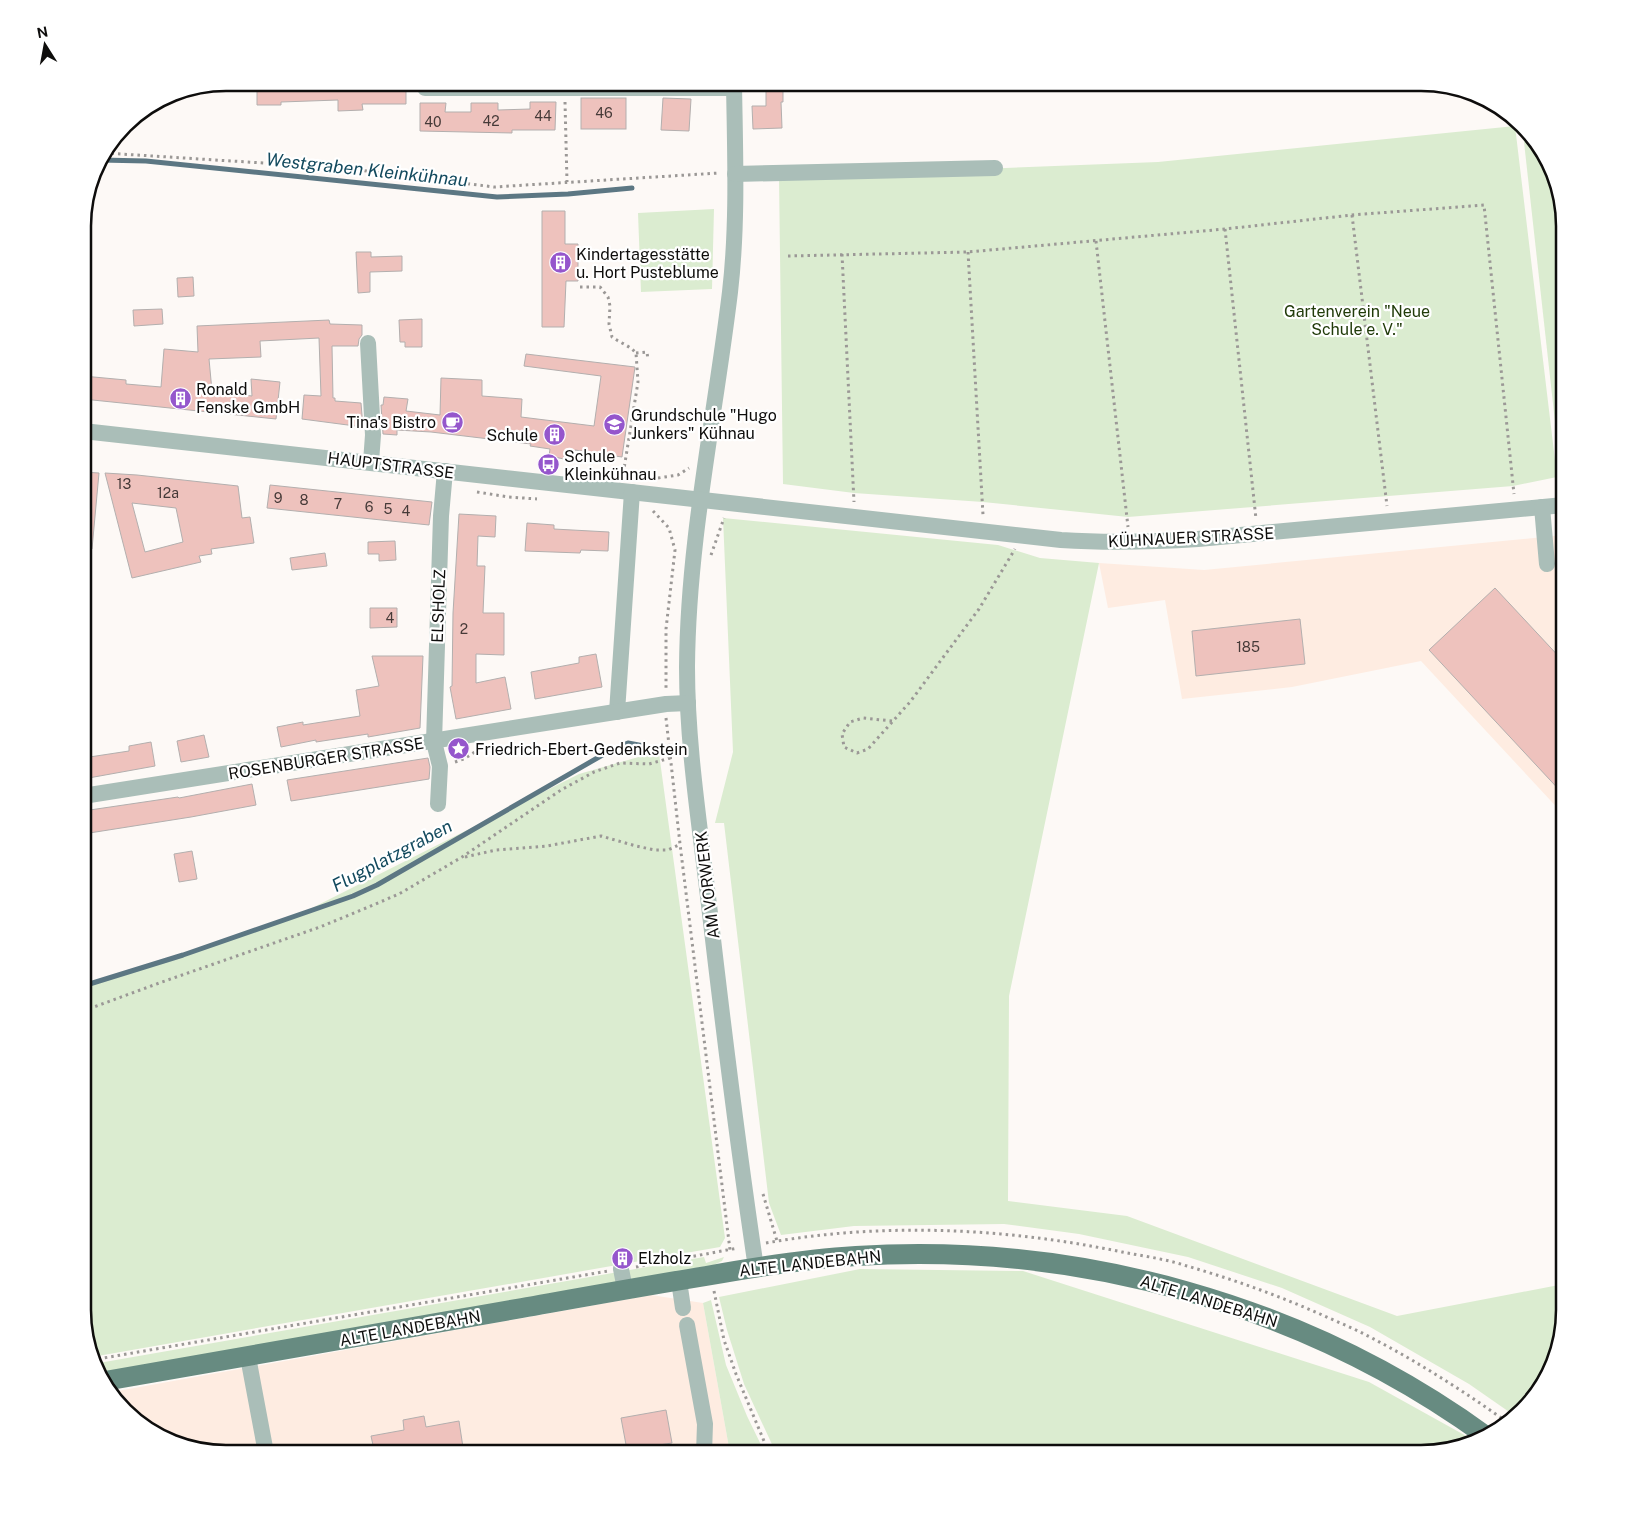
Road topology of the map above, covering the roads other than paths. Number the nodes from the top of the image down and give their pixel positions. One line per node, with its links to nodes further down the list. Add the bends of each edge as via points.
1 (733, 92): 3 (street, AM VORWERK)
2 (995, 168): 3 (street)
3 (727, 174): 9 (street, AM VORWERK, via 733,247 730,289)
4 (368, 343): 6 (street, via 373,435)
5 (92, 432): 6 (street, HAUPTSTRASSE)
6 (371, 462): 7 (street, HAUPTSTRASSE)
7 (445, 472): 8 (street, HAUPTSTRASSE); 15 (street, ELSHOLZ)
8 (632, 492): 9 (street, HAUPTSTRASSE); 14 (street)
9 (699, 500): 11 (street, KÜHNAUER STRASSE, via 1061,540 1129,543); 13 (street, AM VORWERK, via 688,630)
10 (1555, 506): 11 (street, KÜHNAUER STRASSE)
11 (1542, 507): 12 (street)
12 (1547, 564)
13 (688, 703): 14 (street, ROSENBURGER STRASSE); 18 (street, AM VORWERK, via 720,996)
14 (617, 712): 15 (street, ROSENBURGER STRASSE)
15 (434, 742): 16 (street, ROSENBURGER STRASSE); 17 (street, ELSHOLZ, via 440,766)
16 (92, 795)
17 (438, 804)
18 (756, 1268): 20 (main road, ALTE LANDEBAHN); 26 (main road, ALTE LANDEBAHN, via 852,1256 953,1254 1050,1263 1148,1280 1228,1304 1319,1339 1410,1386)
19 (621, 1269): 21 (street)
20 (679, 1280): 21 (main road, ALTE LANDEBAHN); 22 (street)
21 (625, 1289): 24 (main road, ALTE LANDEBAHN)
22 (683, 1308)
23 (687, 1325): 28 (street, via 705,1424)
24 (248, 1357): 25 (main road, ALTE LANDEBAHN); 27 (street)
25 (111, 1381)
26 (1479, 1431)
27 (264, 1445)
28 (704, 1445)

